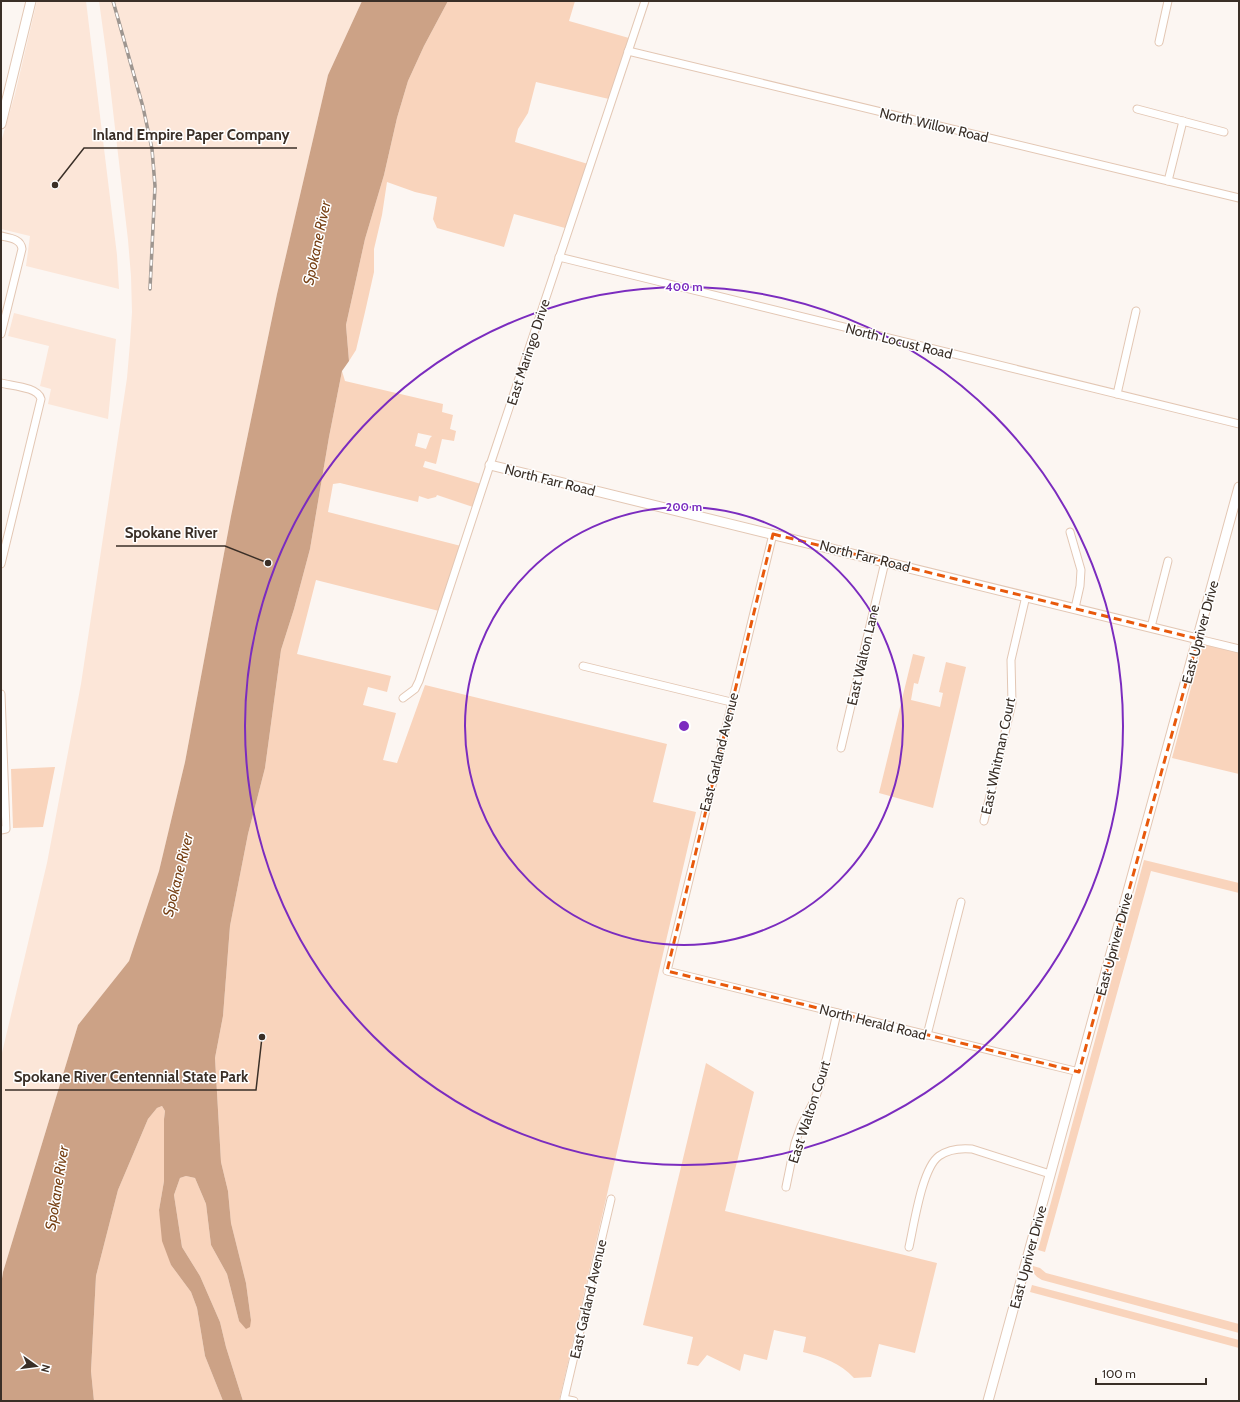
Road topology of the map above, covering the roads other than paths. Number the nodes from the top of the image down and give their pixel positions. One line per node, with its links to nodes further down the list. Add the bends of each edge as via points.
1 (31, 1): 8 (street)
2 (645, 1): 5 (street, East Maringo Drive)
3 (1168, 1): 4 (street)
4 (1159, 42)
5 (628, 51): 10 (street, North Willow Road); 13 (street, East Maringo Drive)
6 (1137, 109): 7 (street)
7 (1183, 121): 9 (street); 10 (street)
8 (1, 124)
9 (1224, 132)
10 (1168, 181): 11 (street, North Willow Road)
11 (1239, 198)
12 (1, 236): 15 (street, via 21,244 22,252)
13 (559, 257): 17 (street, North Locust Road); 19 (street, East Maringo Drive)
14 (1136, 311): 17 (street)
15 (1, 334)
16 (1, 383): 25 (street, via 30,390 39,395 41,400)
17 (1117, 394): 18 (street, North Locust Road)
18 (1239, 424)
19 (490, 465): 22 (street, North Farr Road); 33 (street, East Maringo Drive, via 419,681 415,689)
20 (1239, 487): 29 (street, East Upriver Drive)
21 (1070, 532): 27 (street, via 1081,570)
22 (773, 534): 24 (street, North Farr Road); 34 (street, East Garland Avenue)
23 (1168, 561): 28 (street)
24 (885, 562): 26 (street, North Farr Road); 35 (street, East Walton Lane)
25 (1, 564)
26 (1026, 596): 27 (street, North Farr Road); 36 (street, East Whitman Court, via 1011,660 1012,703)
27 (1075, 608): 28 (street, North Farr Road)
28 (1151, 627): 29 (street, North Farr Road)
29 (1198, 639): 30 (street, North Farr Road); 42 (street, East Upriver Drive)
30 (1239, 649)
31 (583, 666): 34 (street)
32 (1, 694): 37 (street)
33 (403, 698)
34 (731, 702): 39 (street, East Garland Avenue)
35 (841, 748)
36 (984, 821)
37 (4, 830)
38 (961, 902): 41 (street)
39 (667, 971): 40 (street, North Herald Road)
40 (837, 1013): 41 (street, North Herald Road); 44 (street, East Walton Court, via 821,1082 795,1143)
41 (927, 1035): 42 (street, North Herald Road)
42 (1079, 1072): 43 (street, East Upriver Drive)
43 (1050, 1174): 46 (street, via 972,1149 959,1148 939,1156 924,1183); 48 (street, East Upriver Drive)
44 (786, 1187)
45 (611, 1200): 47 (street, East Garland Avenue, via 564,1399)
46 (909, 1247)
47 (574, 1401)
48 (988, 1401)

